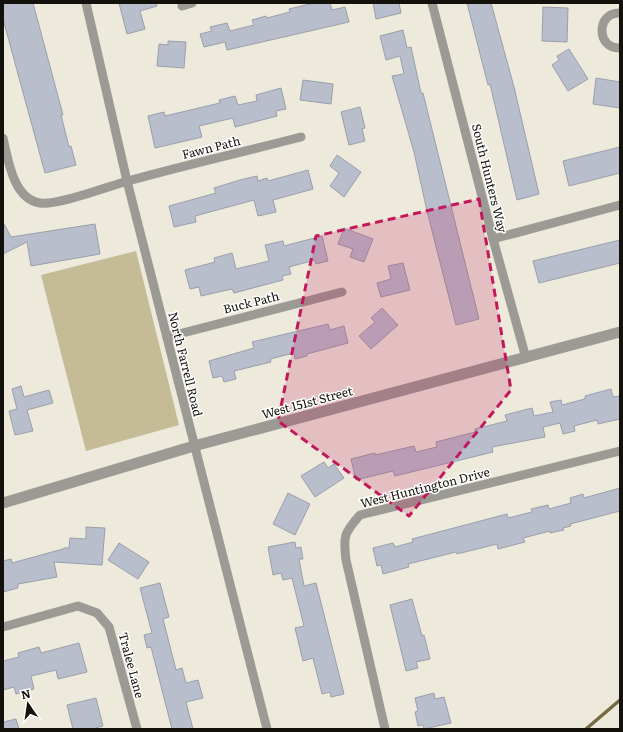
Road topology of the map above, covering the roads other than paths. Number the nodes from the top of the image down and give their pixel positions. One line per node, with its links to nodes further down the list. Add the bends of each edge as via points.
1 (86, 3): 9 (street, North Farrell Road)
2 (192, 3): 4 (street)
3 (432, 3): 11 (street, South Hunters Way)
4 (182, 6)
5 (620, 13): 6 (street, via 606,18 601,28 601,34 607,44)
6 (620, 48)
7 (3, 138): 9 (street, Fawn Path, via 14,182 27,197 40,203 63,200)
8 (301, 138): 9 (street, Fawn Path)
9 (127, 181): 14 (street, North Farrell Road)
10 (620, 205): 11 (street)
11 (493, 239): 15 (street, South Hunters Way)
12 (342, 292): 14 (street, Buck Path)
13 (620, 332): 15 (street, West 151st Street)
14 (167, 337): 16 (street, North Farrell Road)
15 (526, 358): 16 (street, West 151st Street)
16 (194, 446): 18 (street, West 151st Street); 21 (street, North Farrell Road)
17 (620, 451): 22 (street, West Huntington Drive, via 360,515 346,531 346,560)
18 (3, 503)
19 (3, 626): 20 (street, Tralee Lane, via 78,606 97,613 109,627)
20 (137, 729)
21 (267, 729)
22 (385, 729)

